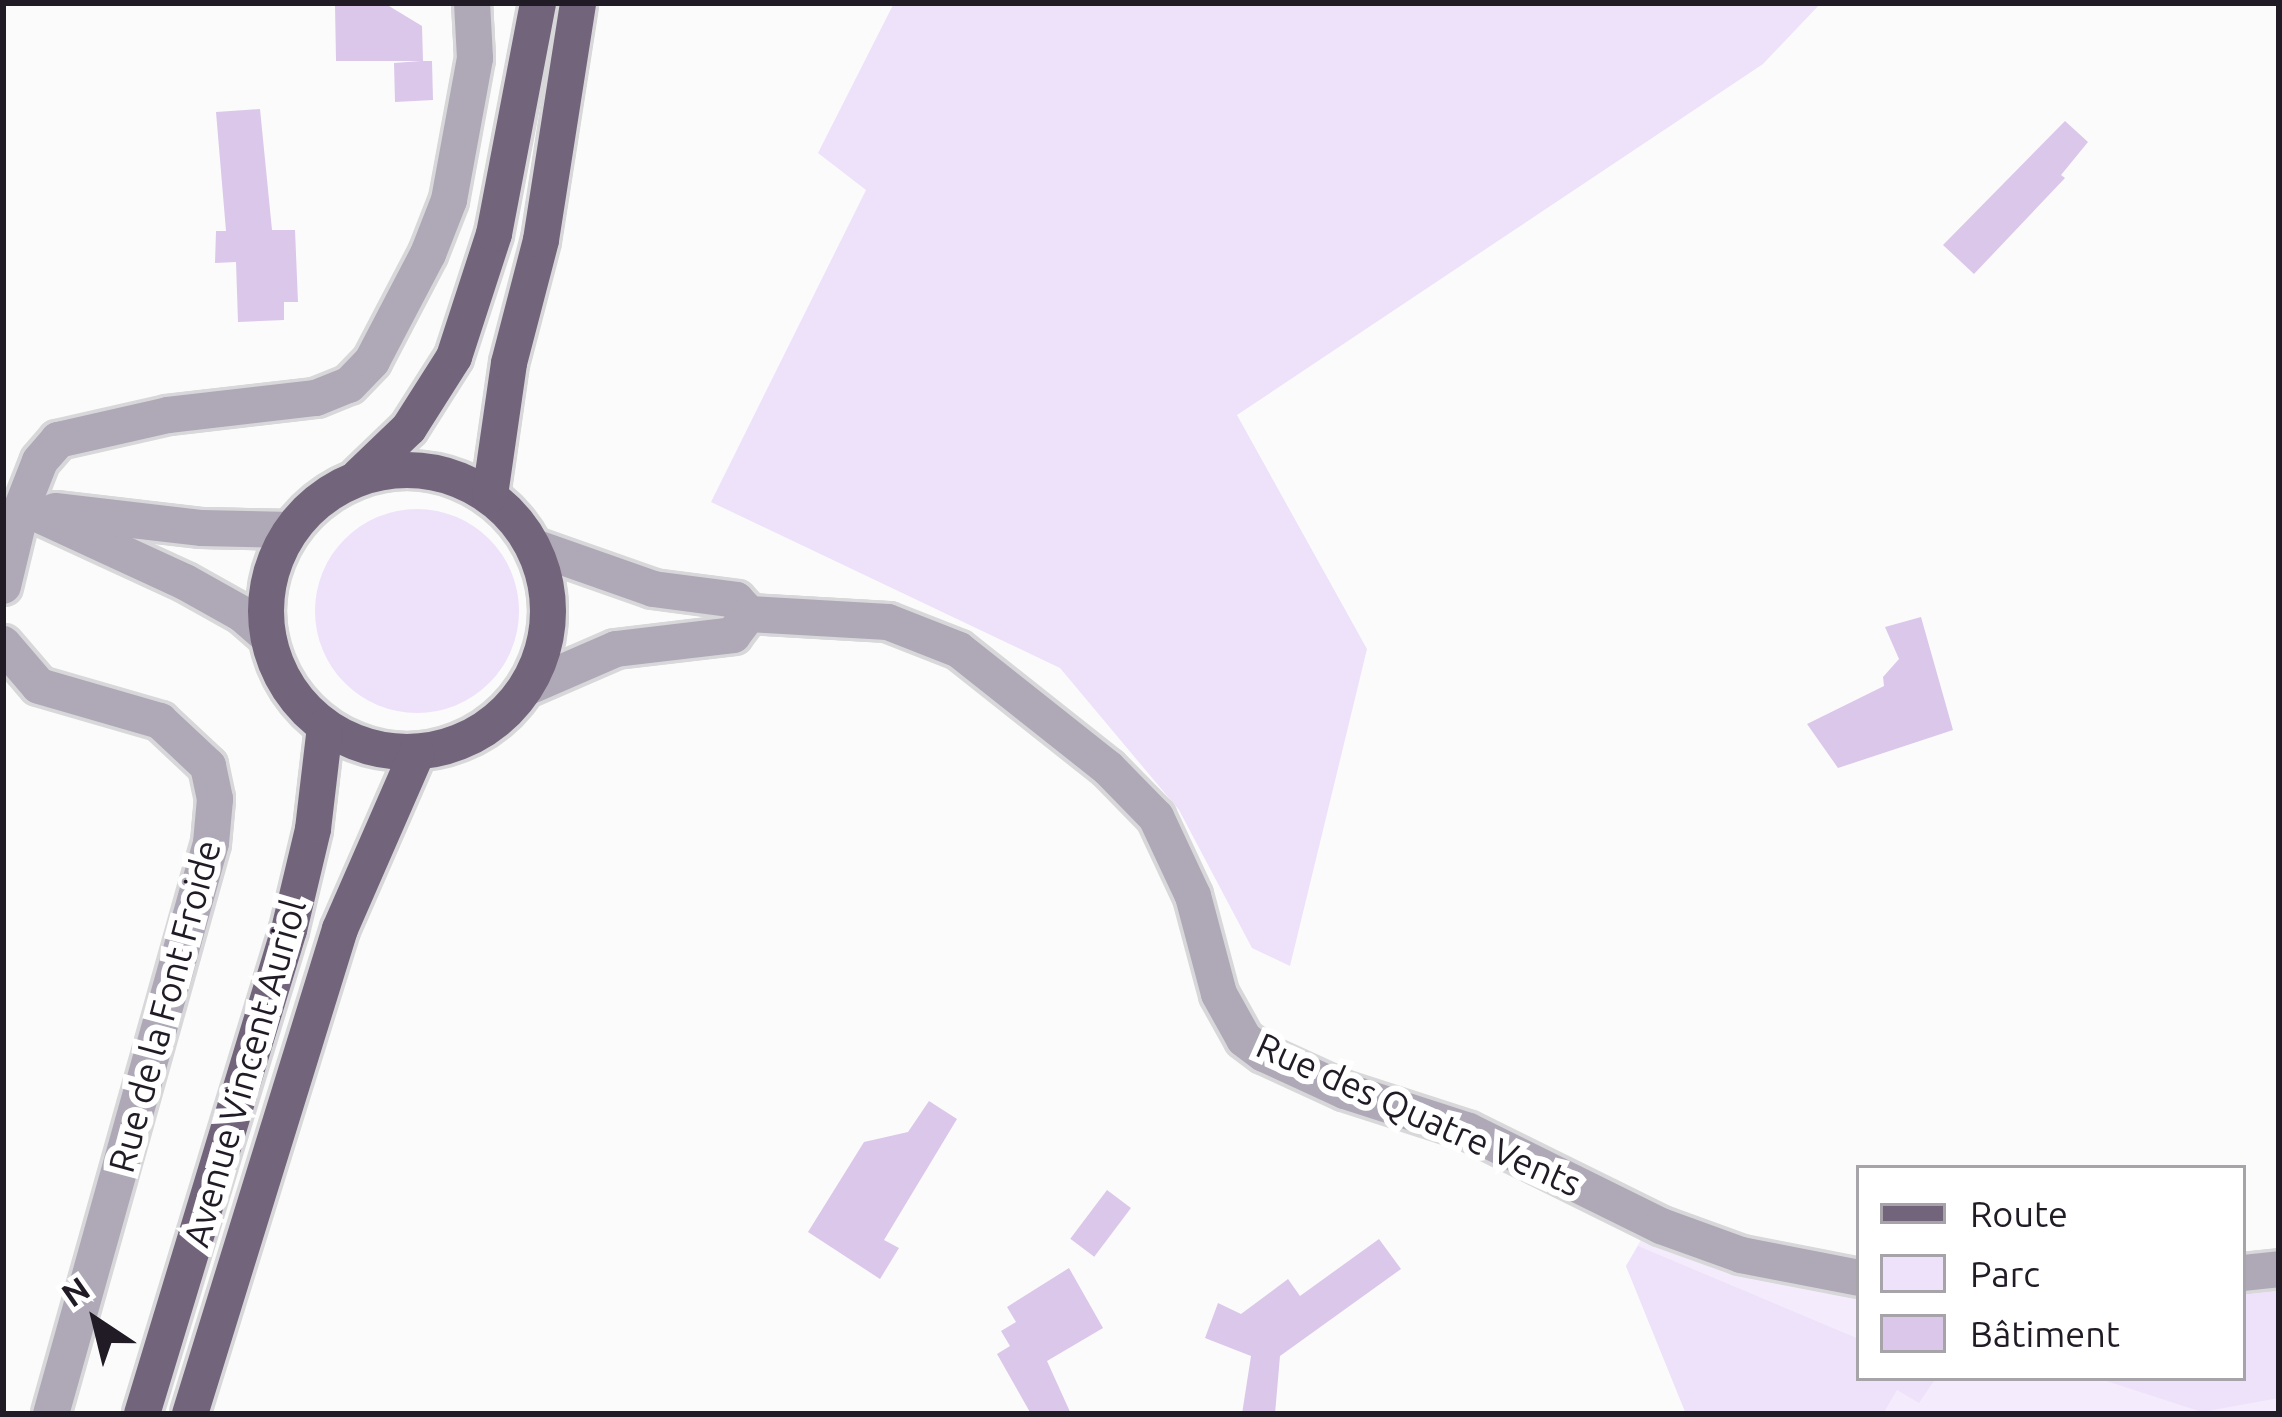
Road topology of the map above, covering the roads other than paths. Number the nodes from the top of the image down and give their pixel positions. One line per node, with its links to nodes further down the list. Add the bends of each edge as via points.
1 (472, 3): 6 (street, via 475,58 449,200 372,361 349,385 316,398 169,415 58,440)
2 (538, 3): 4 (main road, via 494,234 454,357 409,428)
3 (578, 3): 5 (main road)
4 (355, 479): 5 (main road, via 401,469 448,475); 7 (main road)
5 (490, 495): 8 (main road)
6 (22, 507): 7 (street); 9 (street); 11 (street, via 184,583)
7 (291, 530): 11 (main road, via 266,600)
8 (534, 547): 10 (street, Rue des Quatre Vents, via 653,589 736,601); 13 (main road, via 547,589 548,633)
9 (3, 586)
10 (749, 614): 13 (street, via 734,635 616,649); 18 (street, Rue des Quatre Vents, via 888,622 959,650 1108,767 1156,817 1193,896 1219,994 1244,1040 1264,1054 1345,1091 1468,1131 1661,1226 1742,1255)
11 (268, 638): 14 (main road, via 288,688)
12 (3, 644): 19 (street, Rue de la Font Froide, via 39,686 160,721 208,766 215,799 211,843)
13 (526, 688): 15 (main road, via 479,733)
14 (325, 727): 15 (main road, via 369,748); 20 (main road, Avenue Vincent Auriol, via 290,930)
15 (417, 753): 21 (main road, Avenue Vincent Auriol, via 340,929)
16 (2279, 1268): 17 (street)
17 (2246, 1273)
18 (1856, 1276)
19 (52, 1414)
20 (142, 1414)
21 (190, 1414)

